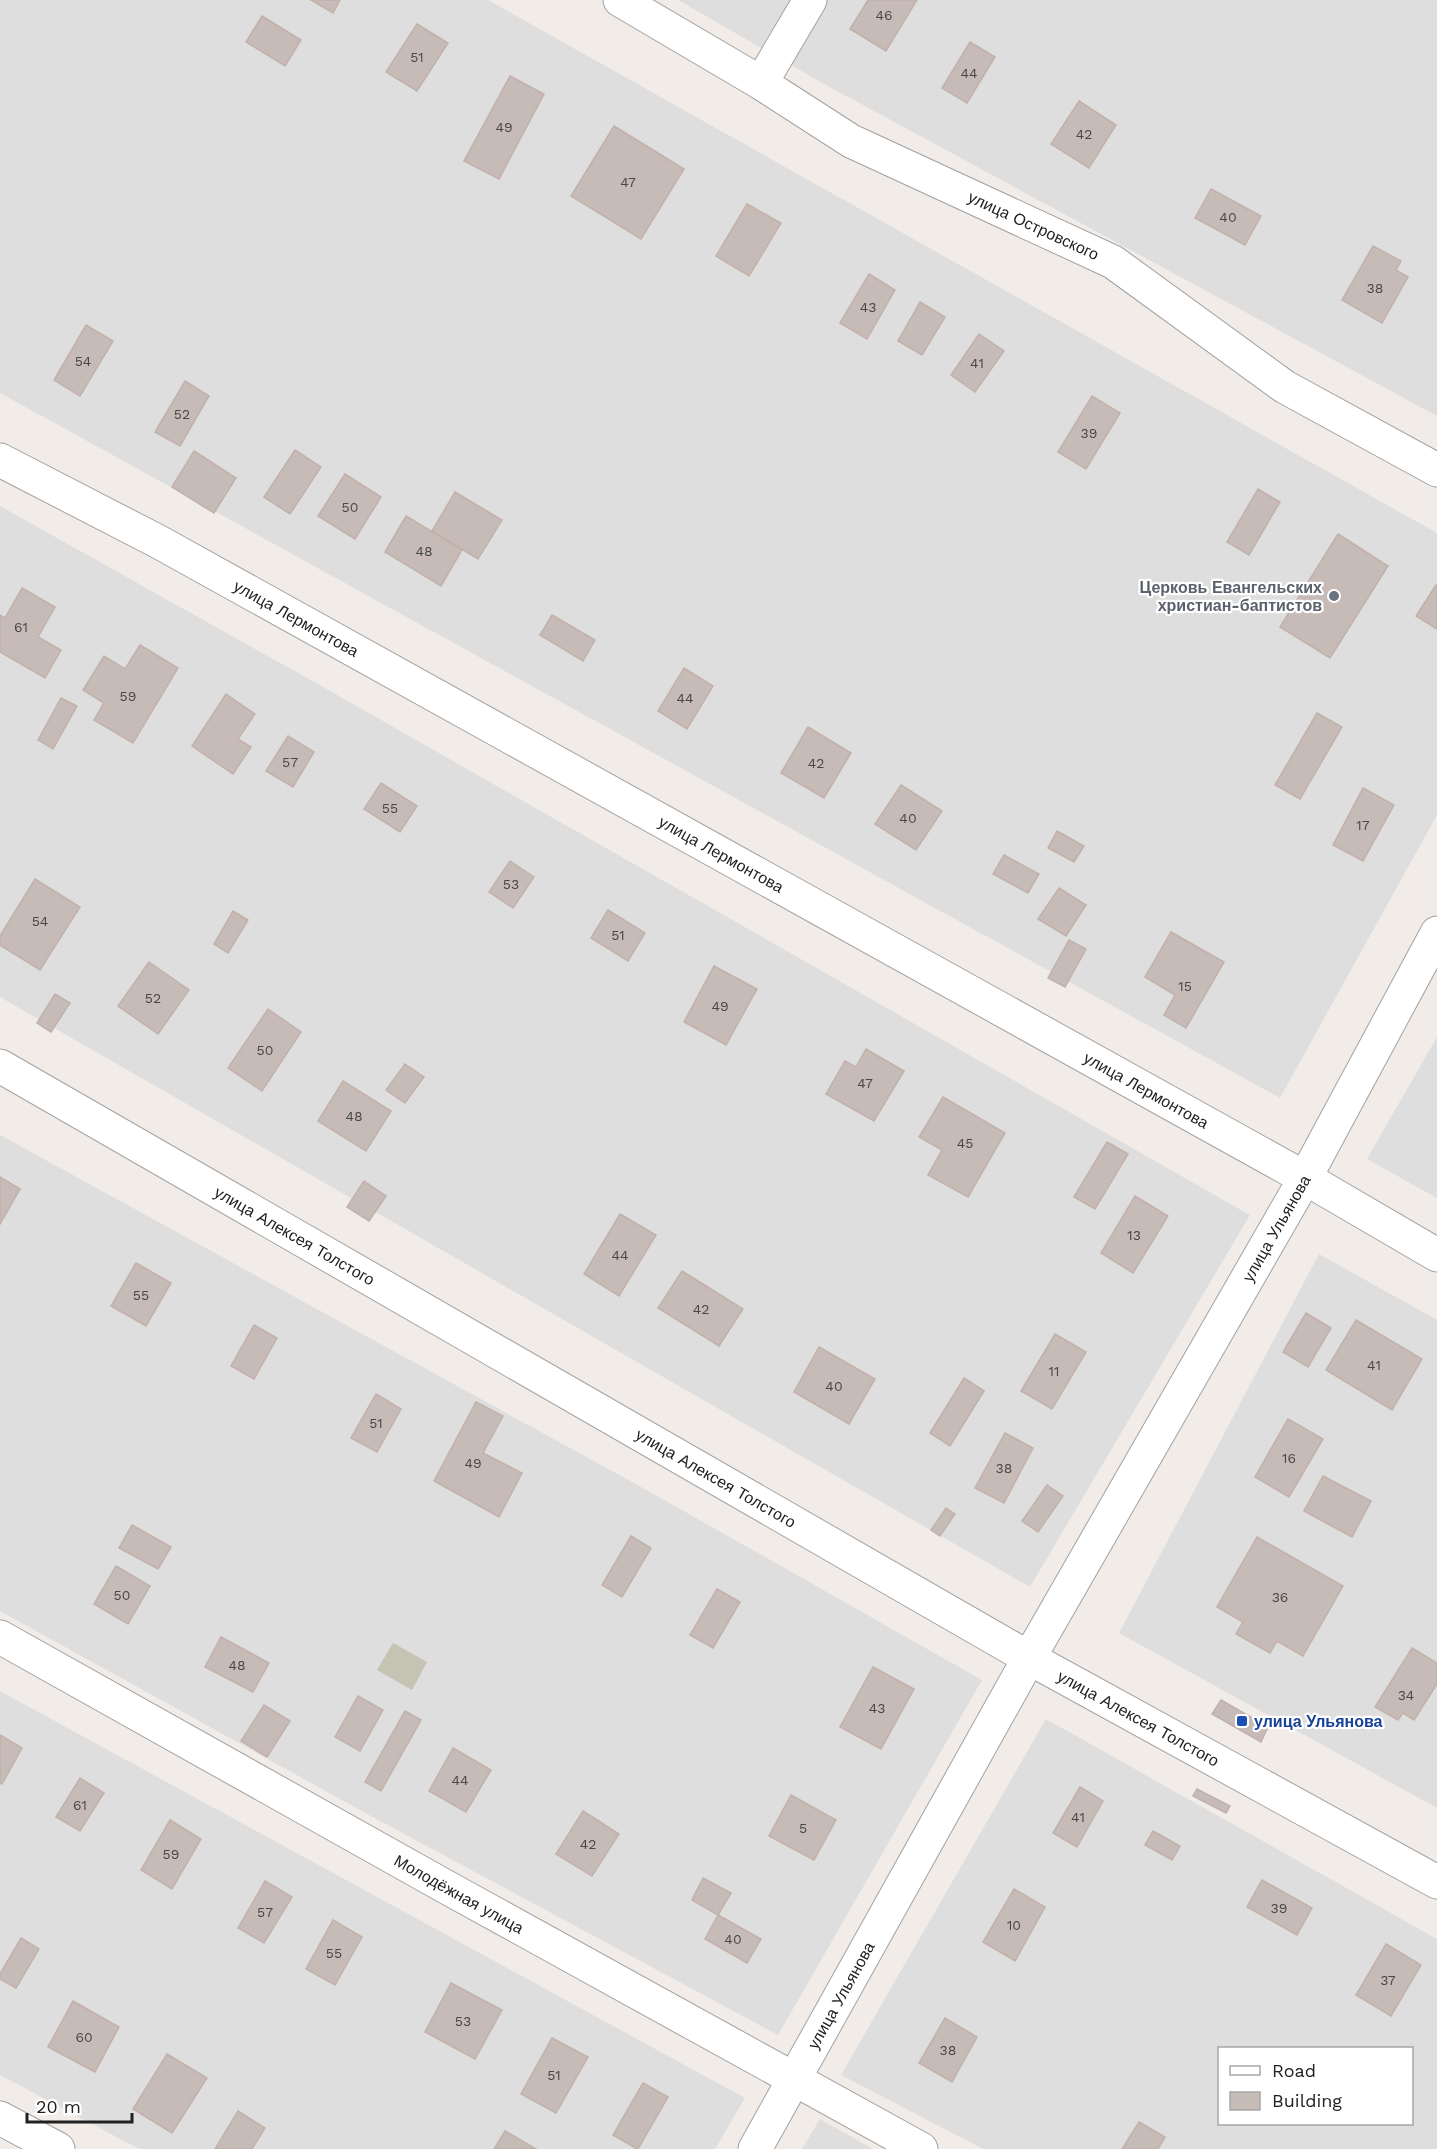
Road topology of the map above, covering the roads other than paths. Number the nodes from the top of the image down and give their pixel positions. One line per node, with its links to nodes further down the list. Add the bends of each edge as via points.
1 (620, 0): 3 (street, улица Островского)
2 (810, 0): 3 (street)
3 (761, 83): 5 (street, улица Островского, via 852,141 1113,262 1286,387)
4 (0, 460): 8 (street, улица Лермонтова, via 159,542)
5 (1437, 470)
6 (1437, 933): 8 (street, улица Ульянова)
7 (0, 1066): 11 (street, улица Алексея Толстого)
8 (1305, 1178): 9 (street, улица Лермонтова); 11 (street, улица Ульянова)
9 (1437, 1255)
10 (0, 1637): 13 (street, Молодёжная улица)
11 (1029, 1658): 12 (street, улица Алексея Толстого); 13 (street, улица Ульянова)
12 (1437, 1882)
13 (795, 2079): 16 (street, улица Ульянова); 17 (street, Молодёжная улица)
14 (0, 2118): 15 (street)
15 (58, 2149)
16 (755, 2149)
17 (921, 2149)

